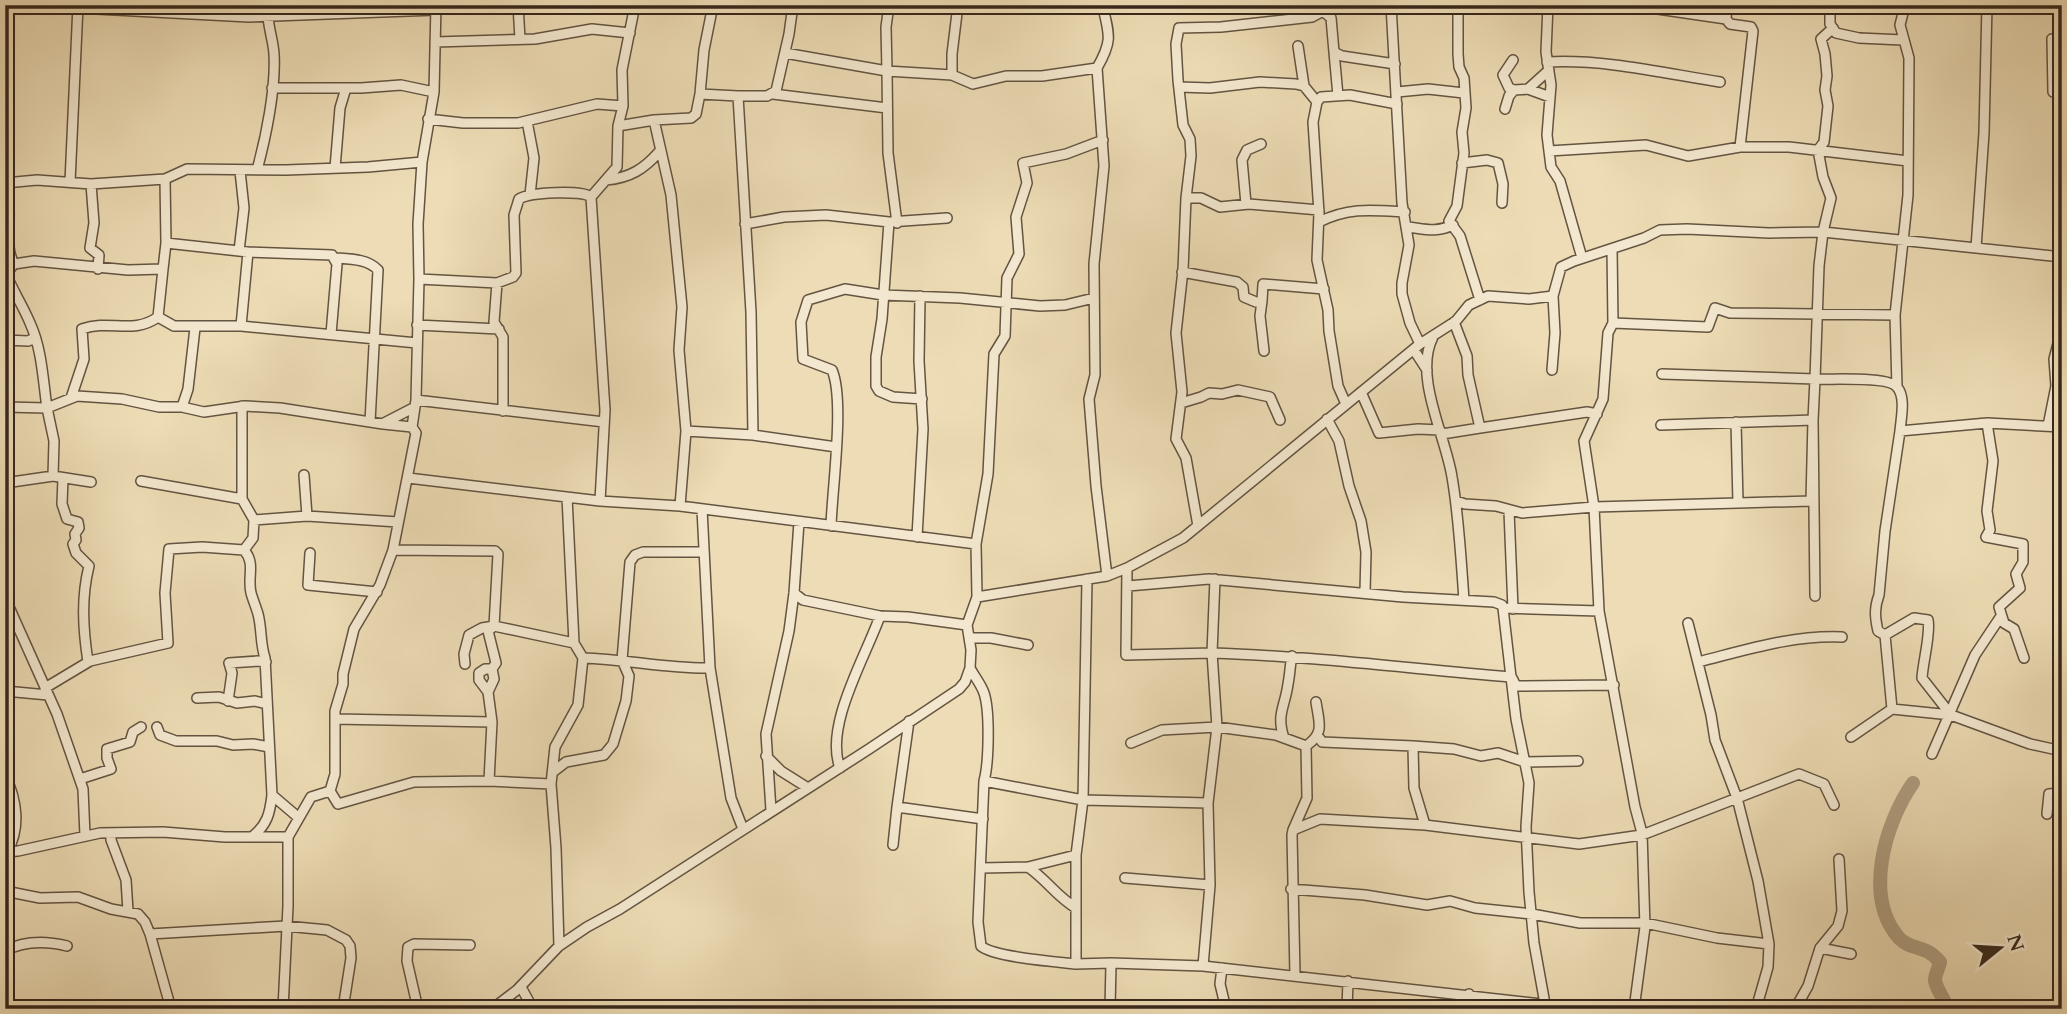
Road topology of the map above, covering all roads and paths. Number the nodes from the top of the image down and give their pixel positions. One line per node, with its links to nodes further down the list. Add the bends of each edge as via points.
1 (268, 5): 22 (street)
2 (518, 5): 27 (street)
3 (635, 5): 25 (street)
4 (713, 5): 50 (street)
5 (793, 5): 32 (street)
6 (889, 5): 37 (street)
7 (958, 5): 38 (street)
8 (1091, 5): 17 (street)
9 (1391, 5): 34 (street)
10 (1456, 5): 49 (street)
11 (1549, 5): 35 (street)
12 (1594, 5): 18 (street)
13 (1727, 5): 23 (street)
14 (1830, 5): 24 (street)
15 (1905, 5): 28 (street, via 1900,25)
16 (1987, 5): 98 (street)
17 (1104, 6): 36 (street, via 1110,35)
18 (1644, 6): 23 (street)
19 (77, 7): 22 (street); 78 (street)
20 (436, 8): 22 (street); 29 (street)
21 (1324, 8): 31 (street, via 1331,18); 41 (street, via 1312,17 1179,28 1175,44)
22 (267, 16): 42 (street, via 274,54)
23 (1726, 19): 66 (street, via 1753,31)
24 (1833, 28): 28 (street, via 1841,36); 67 (street, via 1821,39 1828,106 1824,142)
25 (630, 33): 27 (street, via 592,29); 57 (street, via 622,70)
26 (2062, 38): 48 (street, via 2052,39)
27 (520, 39): 29 (street)
28 (1903, 40): 70 (street, via 1909,58)
29 (435, 42): 46 (street)
30 (1298, 46): 40 (street)
31 (1334, 52): 34 (street); 53 (street)
32 (785, 53): 37 (street); 51 (street)
33 (1513, 60): 45 (street, via 1503,75)
34 (1395, 64): 47 (street)
35 (1548, 66): 39 (street, via 1574,61 1601,63); 44 (street); 54 (street)
36 (1097, 68): 38 (street, via 1006,76 973,84); 64 (street)
37 (887, 71): 38 (street); 58 (street)
38 (953, 75)
39 (1720, 82)
40 (1304, 86): 41 (street, via 1260,82); 55 (street)
41 (1179, 87): 84 (street, via 1183,125 1190,139)
42 (272, 88): 43 (street); 74 (street)
43 (346, 88): 46 (street, via 401,85); 73 (street)
44 (1528, 89): 45 (street); 54 (street)
45 (1514, 90): 59 (street)
46 (434, 92): 60 (street)
47 (1397, 92): 49 (street); 56 (street)
48 (2053, 92)
49 (1464, 93): 72 (street)
50 (700, 94): 52 (street); 61 (street, via 694,117)
51 (773, 94): 52 (street); 58 (street)
52 (738, 96): 92 (street)
53 (1338, 96): 55 (street, via 1321,97); 56 (street)
54 (1550, 97): 68 (street)
55 (1317, 102): 87 (street, via 1313,146)
56 (1397, 104): 88 (street)
57 (623, 106): 62 (street, via 597,104); 63 (street)
58 (887, 108): 90 (street)
59 (1505, 109)
60 (428, 119): 62 (street, via 500,124); 71 (street)
61 (654, 120): 63 (street); 69 (street)
62 (527, 121): 82 (street, via 534,158)
63 (618, 126): 77 (street, via 618,163)
64 (1103, 140): 115 (street); 118 (street, via 1023,163 1027,183 1016,216 1019,254 1007,278)
65 (1261, 144): 86 (street, via 1247,150 1242,160)
66 (1740, 147): 67 (street); 68 (street, via 1688,156 1646,145)
67 (1818, 150): 70 (street); 95 (street, via 1831,198)
68 (1549, 151): 103 (street)
69 (659, 152): 77 (street, via 641,170); 167 (street, via 671,195 677,248)
70 (1908, 161): 96 (street)
71 (422, 162): 73 (street); 109 (street)
72 (1462, 163): 85 (street, via 1498,163); 93 (street, via 1457,206 1450,221)
73 (335, 168): 74 (street)
74 (257, 170): 75 (street)
75 (240, 171): 76 (street, via 187,169); 100 (street)
76 (165, 179): 80 (street); 97 (street)
77 (606, 180): 83 (street)
78 (70, 182): 79 (street); 80 (street)
79 (5, 183)
80 (91, 184): 105 (street, via 94,223 90,248 99,256)
81 (5, 193): 104 (street, via 9,255)
82 (530, 195): 83 (street, via 585,193); 110 (street, via 519,199 514,215 516,273)
83 (592, 197): 158 (street)
84 (1186, 198): 86 (street, via 1201,198 1220,207); 107 (street)
85 (1502, 203)
86 (1246, 204): 87 (street)
87 (1319, 210): 91 (street)
88 (1405, 212): 91 (street, via 1364,209); 94 (street)
89 (947, 218): 90 (street)
90 (893, 222): 92 (street, via 826,215); 112 (street)
91 (1319, 222): 111 (street, via 1317,260)
92 (745, 224): 170 (street)
93 (1453, 225): 94 (street, via 1424,231); 116 (street, via 1468,256)
94 (1408, 227): 135 (street, via 1402,294)
95 (1823, 232): 96 (street); 99 (street, via 1660,230); 120 (street)
96 (1902, 240): 98 (street); 119 (street)
97 (166, 243): 100 (street); 106 (street)
98 (1976, 248): 101 (street)
99 (1612, 249): 103 (street); 123 (street)
100 (244, 252): 102 (street, via 332,254); 125 (street)
101 (2062, 257)
102 (335, 258): 129 (street); 132 (street, via 364,262 378,270)
103 (1582, 258): 114 (street, via 1561,267)
104 (14, 264): 105 (street, via 34,261); 108 (street)
105 (98, 269): 106 (street)
106 (163, 269): 121 (street)
107 (1182, 272): 117 (street, via 1237,282 1243,286 1244,297); 146 (street, via 1177,333)
108 (6, 274): 131 (street)
109 (419, 279): 110 (street); 124 (street)
110 (497, 283): 128 (street, via 494,318)
111 (1324, 289): 117 (street, via 1263,284); 147 (street, via 1338,386)
112 (883, 295): 113 (street); 144 (street, via 876,386 892,397); 171 (street, via 845,289 808,300 802,313 803,359 832,370 836,382)
113 (920, 296): 118 (street); 144 (street)
114 (1553, 296): 116 (street, via 1488,296); 138 (street)
115 (1094, 298): 118 (street, via 1065,305); 200 (street, via 1095,375 1089,399)
116 (1480, 300): 122 (street)
117 (1262, 301): 136 (street, via 1259,316)
118 (1007, 303): 194 (street, via 1004,336 994,354 988,474)
119 (1895, 315): 120 (street); 141 (street)
120 (1817, 316): 123 (street, via 1731,313 1714,308 1708,327); 140 (street)
121 (158, 317): 126 (street, via 174,326); 143 (street, via 146,326 96,324 82,329 84,359)
122 (1454, 322): 130 (street); 165 (street, via 1467,356)
123 (1613, 323): 153 (street, via 1608,333 1606,387)
124 (417, 325): 128 (street); 134 (street)
125 (241, 326): 126 (street); 129 (street)
126 (195, 328): 150 (street)
127 (2062, 328): 164 (street, via 2054,359 2056,386)
128 (499, 329): 152 (street, via 503,337)
129 (331, 334): 132 (street)
130 (1434, 335): 135 (street); 137 (street, via 1428,345)
131 (35, 338): 133 (street); 151 (street)
132 (374, 338): 134 (street); 157 (street)
133 (5, 340)
134 (417, 343): 145 (street)
135 (1417, 347): 137 (street); 142 (street)
136 (1264, 351)
137 (1427, 370): 169 (street)
138 (1552, 370)
139 (1662, 374): 140 (street)
140 (1815, 379): 141 (street, via 1889,382); 156 (street)
141 (1897, 387): 168 (street, via 1902,400)
142 (1361, 392): 147 (street); 169 (street, via 1379,433)
143 (71, 398): 150 (street); 151 (street)
144 (922, 399): 193 (street)
145 (415, 403): 152 (street); 161 (street); 163 (street)
146 (1181, 404): 155 (street, via 1209,393 1250,391 1270,397); 192 (street, via 1176,439 1185,458)
147 (1346, 404): 154 (street)
148 (242, 406): 150 (street, via 204,412); 157 (street); 179 (street)
149 (5, 407): 151 (street)
150 (182, 407)
151 (47, 408): 173 (street)
152 (503, 411): 158 (street)
153 (1597, 414): 165 (street); 184 (street, via 1584,440)
154 (1327, 419): 192 (street); 205 (street, via 1339,441 1361,521)
155 (1280, 420)
156 (1813, 421): 159 (street); 182 (street, via 1811,501); 207 (street)
157 (370, 422): 161 (street)
158 (604, 422): 180 (street)
159 (1735, 422): 162 (street); 182 (street)
160 (1987, 423): 164 (street); 168 (street); 214 (street, via 1993,461 1986,537 2023,544 2023,562 2016,574 2020,588 1998,607)
161 (383, 424): 163 (street)
162 (1661, 425)
163 (412, 426): 174 (street, via 416,433)
164 (2048, 426): 166 (street)
165 (1480, 428): 169 (street)
166 (2062, 428)
167 (686, 431): 170 (street); 183 (street)
168 (1899, 431): 218 (street, via 1874,613 1878,631)
169 (1441, 432): 181 (street)
170 (753, 435): 171 (street)
171 (836, 447): 191 (street)
172 (304, 475): 187 (street)
173 (58, 477): 176 (street); 177 (street); 228 (street, via 67,519 78,522 73,544 76,553 89,566 83,610)
174 (408, 478): 178 (street); 189 (street)
175 (141, 481): 179 (street)
176 (91, 482)
177 (5, 483)
178 (567, 497): 180 (street); 221 (street)
179 (242, 499): 188 (street)
180 (600, 501): 183 (street)
181 (1456, 501): 186 (street); 210 (street)
182 (1738, 503): 184 (street)
183 (680, 506): 185 (street)
184 (1594, 507): 186 (street); 212 (street)
185 (702, 509): 190 (street); 197 (street)
186 (1509, 511): 211 (street)
187 (307, 516): 188 (street); 189 (street)
188 (254, 520): 195 (street, via 253,538)
189 (398, 522): 196 (street)
190 (799, 522): 191 (street); 206 (street)
191 (831, 526): 193 (street)
192 (1198, 526): 199 (street)
193 (917, 537): 194 (street)
194 (976, 544): 208 (street)
195 (244, 550): 228 (street, via 169,549 165,593 168,643); 229 (street, via 252,565 251,592)
196 (393, 550): 204 (street); 217 (street, via 495,551)
197 (704, 552): 227 (street, via 635,555 630,562); 232 (street)
198 (310, 553): 204 (street, via 307,585)
199 (1127, 568): 200 (street); 203 (street)
200 (1107, 576): 201 (street)
201 (1087, 579): 208 (street); 274 (street)
202 (1215, 579): 203 (street); 205 (street); 223 (street)
203 (1128, 586): 223 (street, via 1126,655)
204 (377, 592): 244 (street, via 354,629)
205 (1365, 592): 210 (street)
206 (794, 593): 213 (street, via 803,600); 259 (street, via 766,734)
207 (1815, 596)
208 (977, 597): 216 (street)
209 (5, 598): 237 (street)
210 (1464, 600): 211 (street)
211 (1508, 609): 212 (street); 234 (street)
212 (1599, 611): 235 (street)
213 (880, 616): 216 (street); 262 (street, via 839,717 834,750)
214 (2001, 616): 226 (street, via 2014,629); 243 (street, via 1975,655)
215 (1688, 623): 230 (street)
216 (967, 625): 219 (street)
217 (494, 626): 221 (street); 231 (street, via 469,635); 246 (street, via 488,631 496,663 488,692)
218 (1885, 635): 242 (street); 243 (street, via 1914,618 1928,620 1922,678)
219 (970, 638): 222 (street); 233 (street)
220 (1842, 638): 230 (street, via 1815,636 1778,642)
221 (574, 643): 225 (street)
222 (1028, 645)
223 (1212, 653): 224 (street); 247 (street)
224 (1292, 656): 234 (street); 252 (street, via 1280,708)
225 (583, 658): 227 (street); 263 (street, via 578,705 555,747)
226 (2024, 658)
227 (622, 660): 232 (street); 263 (street, via 629,676 613,744 604,755 566,762)
228 (88, 662): 237 (street)
229 (266, 662): 239 (street, via 229,663); 241 (street)
230 (1698, 662): 273 (street, via 1715,740)
231 (465, 664)
232 (710, 668): 283 (street, via 731,797)
233 (970, 668): 245 (street, via 958,689); 267 (street, via 987,708)
234 (1511, 677): 235 (street, via 1516,686); 261 (street)
235 (1614, 685): 286 (street)
236 (5, 691): 237 (street)
237 (47, 691): 265 (street)
238 (197, 698): 239 (street, via 219,697)
239 (228, 702): 241 (street)
240 (1316, 702): 250 (street)
241 (267, 704): 256 (street)
242 (1892, 709): 243 (street); 251 (street)
243 (1951, 715): 257 (street); 258 (street)
244 (335, 719): 246 (street); 270 (street, via 335,774)
245 (909, 721): 262 (street); 277 (street)
246 (492, 722): 266 (street)
247 (1217, 726): 252 (street); 253 (street, via 1162,730); 275 (street)
248 (141, 727): 265 (street, via 130,742 107,749 111,769)
249 (158, 727): 256 (street, via 160,735 176,741)
250 (1318, 736): 254 (street); 255 (street, via 1322,742)
251 (1851, 737)
252 (1284, 738): 254 (street)
253 (1131, 743)
254 (1306, 746): 284 (street, via 1307,798)
255 (1413, 746): 261 (street, via 1454,748 1481,757 1498,753); 282 (street, via 1414,788)
256 (269, 747): 272 (street)
257 (2062, 751)
258 (1932, 754)
259 (766, 757): 269 (street); 278 (street)
260 (1578, 761): 261 (street)
261 (1525, 762): 290 (street)
262 (840, 768): 269 (street)
263 (553, 772): 268 (street)
264 (5, 775): 292 (street, via 16,800 15,836)
265 (80, 779): 287 (street)
266 (489, 781): 268 (street); 270 (street, via 414,782 338,804)
267 (984, 781): 274 (street); 281 (street)
268 (551, 784): 310 (street)
269 (808, 788): 278 (street)
270 (330, 791): 280 (street, via 311,797)
271 (2062, 793): 279 (street, via 2049,794)
272 (272, 795): 280 (street); 288 (street, via 267,820)
273 (1737, 798): 276 (street, via 1799,774 1824,784); 286 (street); 307 (street)
274 (1083, 800): 275 (street); 293 (street)
275 (1208, 803): 298 (street)
276 (1834, 805)
277 (897, 807): 281 (street); 291 (street)
278 (771, 810): 283 (street)
279 (2047, 814)
280 (299, 818): 289 (street)
281 (983, 819): 296 (street)
282 (1425, 825): 284 (street, via 1320,819); 290 (street)
283 (743, 829): 310 (street)
284 (1293, 830): 299 (street)
285 (111, 832): 287 (street); 288 (street); 302 (street, via 126,880)
286 (1642, 835): 290 (street, via 1579,844); 304 (street)
287 (85, 836): 292 (street)
288 (253, 837): 289 (street)
289 (288, 837): 305 (street)
290 (1527, 838): 303 (street)
291 (892, 845)
292 (6, 852)
293 (1076, 855): 295 (street); 301 (street)
294 (1839, 859): 311 (street, via 1842,911 1838,926)
295 (1028, 867): 296 (street); 301 (street)
296 (981, 868): 315 (street, via 981,946)
297 (1125, 878): 298 (street)
298 (1210, 885): 316 (street)
299 (1292, 889): 303 (street, via 1427,905 1450,901); 318 (street)
300 (5, 891): 302 (street, via 40,898 78,897)
301 (1076, 908): 315 (street)
302 (128, 911): 306 (street, via 142,918)
303 (1532, 914): 304 (street, via 1580,923); 322 (street)
304 (1645, 923): 307 (street); 338 (street)
305 (286, 926): 306 (street); 328 (street); 329 (street, via 327,930 351,946)
306 (150, 934): 324 (street)
307 (1769, 944): 339 (street, via 1768,967)
308 (470, 945): 330 (street, via 408,947)
309 (67, 946): 312 (street, via 39,942)
310 (559, 946): 320 (street)
311 (1820, 947): 313 (street); 340 (street)
312 (5, 951)
313 (1851, 954)
314 (1111, 963): 315 (street); 316 (street); 333 (street)
315 (1076, 964)
316 (1203, 966): 317 (street)
317 (1222, 968): 318 (street); 334 (street, via 1220,985)
318 (1295, 975): 319 (street)
319 (1348, 981): 321 (street); 335 (street)
320 (521, 987): 331 (street); 332 (street)
321 (1469, 995): 322 (street); 336 (street)
322 (1545, 1004): 337 (street)
323 (266, 1005): 327 (street)
324 (168, 1008): 325 (street); 326 (street)
325 (135, 1009)
326 (191, 1009)
327 (214, 1009)
328 (283, 1009)
329 (343, 1009)
330 (418, 1009)
331 (492, 1009)
332 (533, 1009)
333 (1110, 1009)
334 (1226, 1009)
335 (1347, 1009)
336 (1469, 1009)
337 (1586, 1009)
338 (1634, 1009)
339 (1756, 1009)
340 (1795, 1009)

